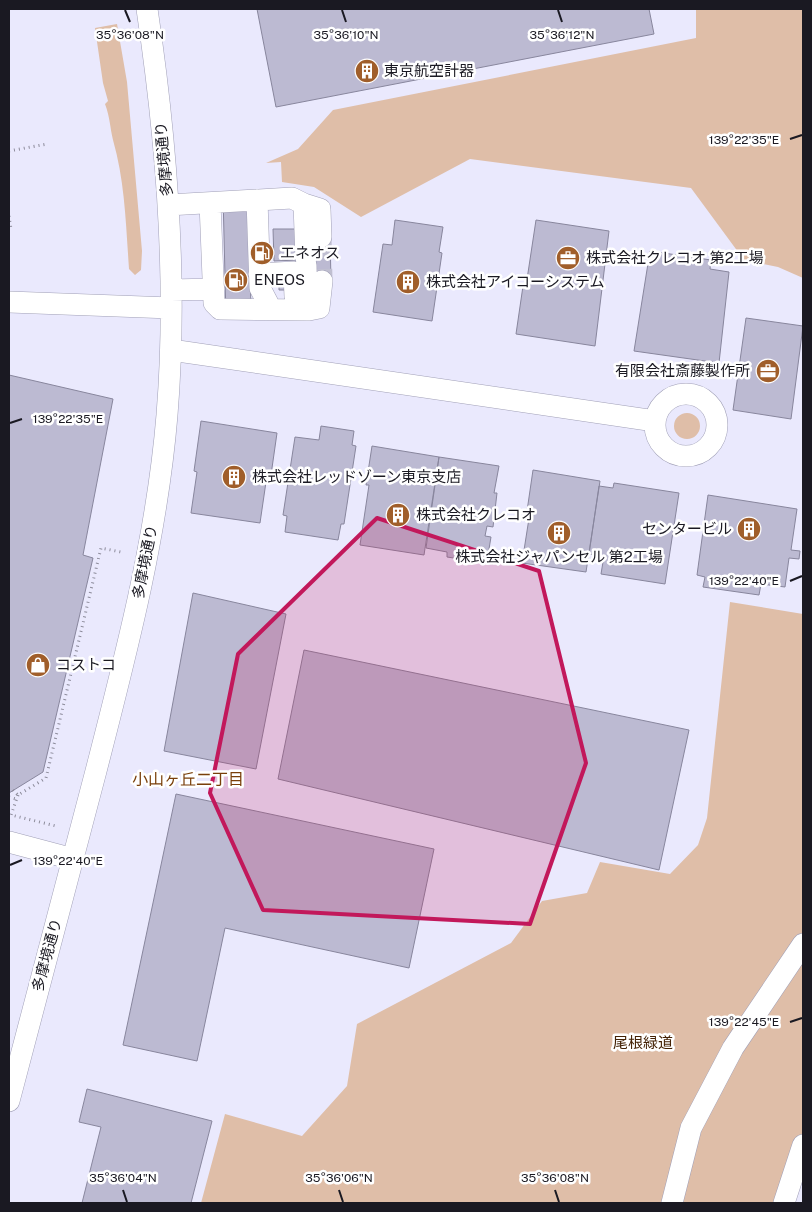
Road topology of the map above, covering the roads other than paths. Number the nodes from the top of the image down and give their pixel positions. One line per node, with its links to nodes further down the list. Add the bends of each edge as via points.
1 (148, 9): 5 (street, 多摩境通り)
2 (257, 200): 3 (street); 4 (street); 7 (street)
3 (298, 201): 6 (street, via 320,209); 13 (street, via 306,262)
4 (210, 203): 5 (street); 9 (street)
5 (168, 205): 10 (street, 多摩境通り)
6 (321, 236)
7 (259, 274): 12 (street, via 260,288); 12 (street, via 294,272 295,299)
8 (322, 281): 13 (street, via 319,308)
9 (214, 288): 10 (street); 12 (street, via 214,303 220,309)
10 (171, 299): 11 (street); 14 (street, 多摩境通り)
11 (9, 302)
12 (269, 304): 13 (street)
13 (307, 310)
14 (171, 350): 15 (street); 17 (street, 多摩境通り, via 167,419 150,541 132,634)
15 (655, 421)
16 (9, 842): 17 (street)
17 (73, 859): 19 (street, 多摩境通り)
18 (803, 944): 21 (street, via 733,1048 692,1128)
19 (9, 1101)
20 (803, 1145): 22 (street)
21 (672, 1203)
22 (784, 1203)

